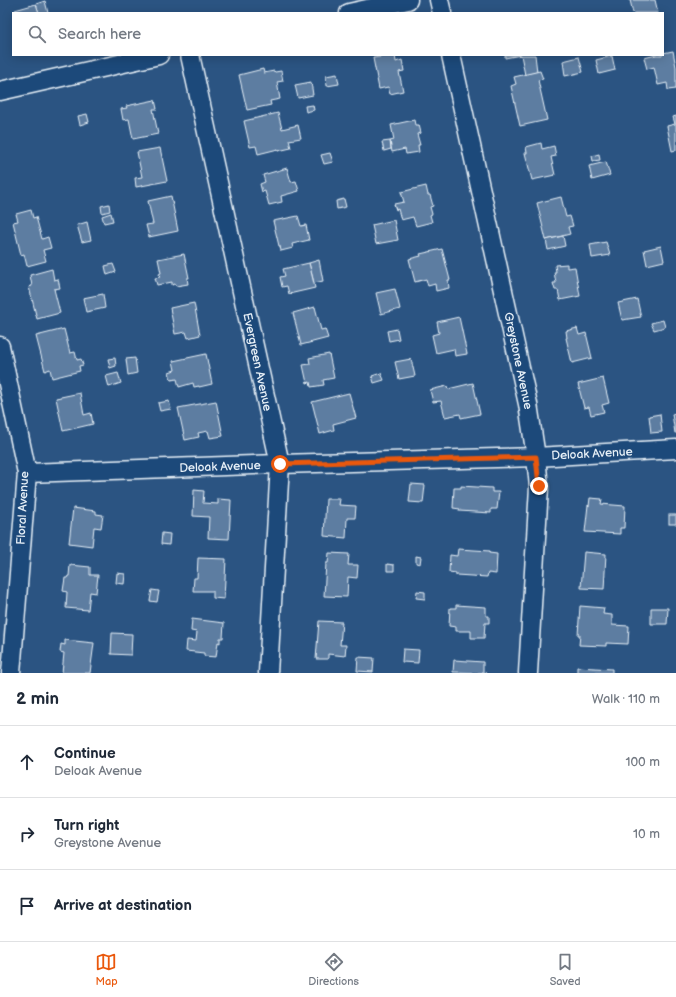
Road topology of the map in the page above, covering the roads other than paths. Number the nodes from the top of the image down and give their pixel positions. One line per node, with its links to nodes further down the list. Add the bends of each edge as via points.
1 (408, 0): 3 (street)
2 (439, 0): 4 (street)
3 (354, 12)
4 (442, 12)
5 (155, 56): 8 (street)
6 (190, 56): 12 (street, Evergreen Avenue)
7 (452, 56): 11 (street, Greystone Avenue, via 528,404)
8 (0, 92)
9 (0, 346): 13 (street, Floral Avenue)
10 (676, 449): 11 (street, Deloak Avenue)
11 (536, 457): 12 (street, Deloak Avenue); 16 (street, Greystone Avenue, via 539,486)
12 (280, 464): 13 (street, Deloak Avenue); 15 (street, Evergreen Avenue)
13 (27, 473): 14 (street, Floral Avenue)
14 (11, 673)
15 (268, 673)
16 (528, 673)

